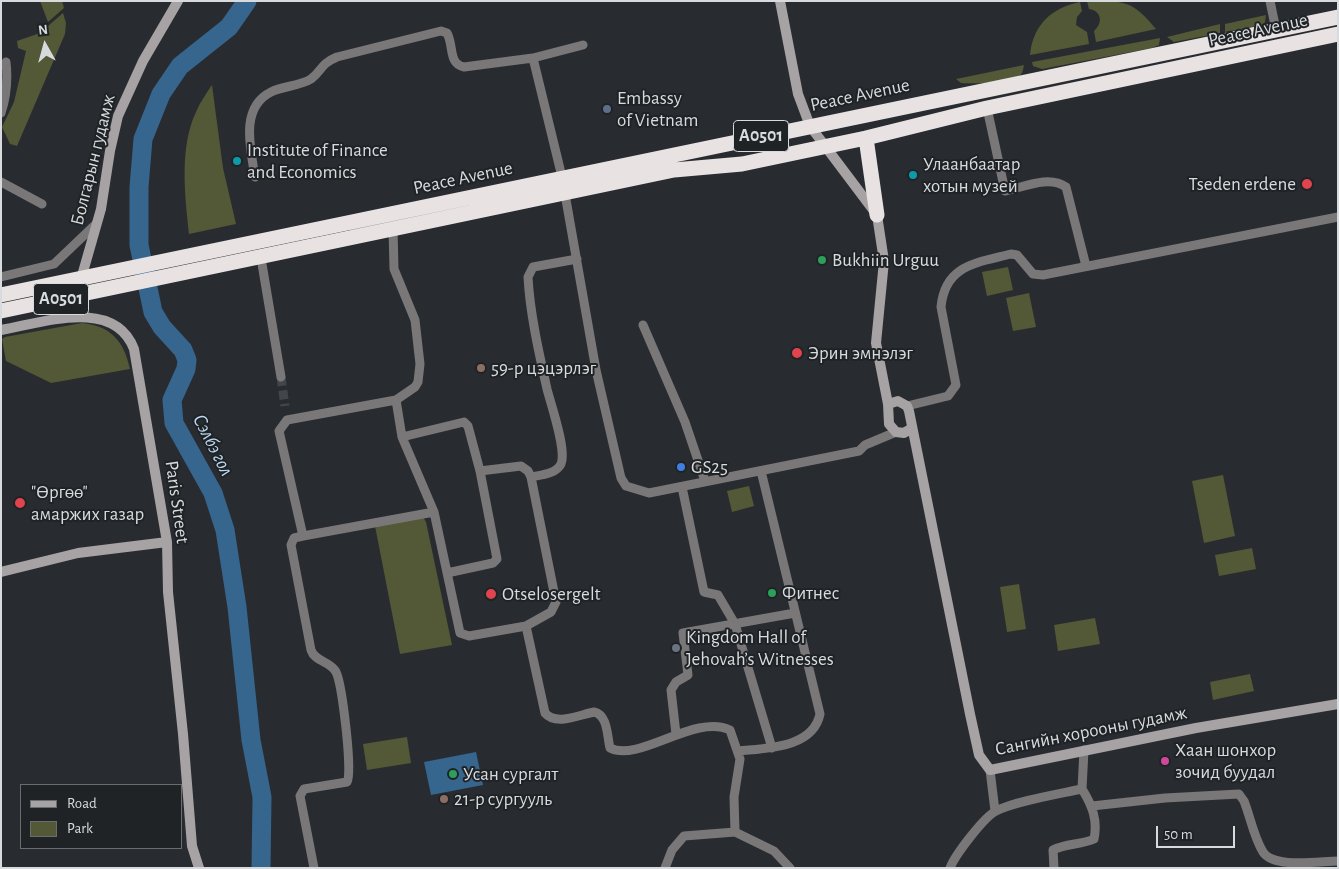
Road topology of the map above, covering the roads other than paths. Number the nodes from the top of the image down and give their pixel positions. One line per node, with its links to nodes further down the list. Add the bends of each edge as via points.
1 (178, 1): 22 (street, Болгарын гудамж, via 123,103)
2 (780, 1): 12 (street, via 798,94)
3 (1270, 1): 5 (street)
4 (1338, 17): 5 (highway, Peace Avenue / A0501)
5 (1276, 30): 12 (highway, Peace Avenue / A0501)
6 (1338, 34): 10 (highway, Peace Avenue / A0501)
7 (584, 45): 8 (street)
8 (533, 58): 15 (street, via 458,66 454,62 450,38 441,31 337,57 326,62 311,79 269,92 260,102 248,126); 16 (street)
9 (6, 62): 11 (street, via 6,100)
10 (987, 108): 13 (highway, Peace Avenue / A0501); 27 (street, via 1005,192 1048,181 1058,181 1066,187)
11 (1, 113)
12 (810, 126): 14 (street); 16 (highway, Peace Avenue / A0501)
13 (866, 138): 14 (highway, Peace Avenue / A0501); 20 (highway)
14 (825, 146): 18 (highway, Peace Avenue / A0501, via 742,164 674,170); 20 (street)
15 (255, 177)
16 (562, 177): 18 (street); 26 (highway, Peace Avenue / A0501)
17 (1, 182): 19 (street)
18 (565, 194): 23 (highway, Peace Avenue / A0501); 25 (street)
19 (42, 204)
20 (877, 215): 37 (street, via 884,261 876,342)
21 (1338, 217): 27 (street)
22 (96, 224): 28 (street, via 54,264); 29 (street, Болгарын гудамж)
23 (393, 229): 24 (highway, Peace Avenue / A0501); 36 (street, via 394,269 416,320 420,364 418,382 410,392)
24 (261, 258): 26 (highway, Peace Avenue / A0501); 35 (street)
25 (577, 259): 44 (street, via 533,267 528,277 562,460 554,472); 46 (street, via 596,370 621,478 626,486 649,493)
26 (187, 265): 30 (highway, A0501)
27 (1086, 266): 38 (street, via 1043,276 1033,274 1022,257 1011,254 974,264 953,274 942,295 941,307 956,385 948,396)
28 (1, 277)
29 (81, 279): 30 (highway, A0501); 31 (highway, A0501)
30 (120, 279): 32 (highway, A0501)
31 (1, 295)
32 (1, 311)
33 (643, 325): 45 (street, via 685,422)
34 (1, 330): 49 (street, Paris Street, via 87,316 110,323 128,336 139,366)
35 (280, 377)
36 (396, 400): 41 (street); 48 (street, via 287,420 282,425 279,431)
37 (888, 404): 38 (street, via 898,402); 40 (street, via 889,424)
38 (907, 406): 39 (street, Сангийн хорооны гудамж)
39 (912, 428): 40 (street, via 904,433); 60 (street, Сангийн хорооны гудамж, via 979,755)
40 (896, 432): 43 (street, via 865,445 859,451)
41 (402, 437): 42 (street, via 464,422 468,426); 47 (street)
42 (480, 471): 44 (street, via 521,466); 51 (street, via 497,558 493,563)
43 (761, 471): 45 (street); 52 (street)
44 (531, 477): 54 (street, via 556,602 551,612)
45 (705, 482): 46 (street)
46 (682, 486): 53 (street, via 704,592 718,595)
47 (434, 512): 48 (street); 51 (street)
48 (303, 536): 67 (street, via 294,538 291,545 309,640 313,655 337,674 350,774 347,782 304,789 300,796)
49 (167, 542): 50 (street, via 78,553); 66 (street, Paris Street, via 168,592 192,846)
50 (1, 572)
51 (447, 574): 54 (street, via 460,633 469,636)
52 (795, 613): 53 (street); 57 (street, via 820,714 818,724 802,739)
53 (735, 624): 56 (street, via 683,633 688,676 676,682 670,690); 57 (street)
54 (526, 626): 56 (street, via 545,713 550,719 599,713 604,717 610,748 617,751 655,744)
55 (1338, 704): 58 (street, Сангийн хорооны гудамж)
56 (676, 734): 59 (street, via 723,726 730,730)
57 (772, 748): 59 (street)
58 (1084, 750): 60 (street, Сангийн хорооны гудамж); 61 (street)
59 (739, 751): 64 (street, via 740,768 734,797)
60 (990, 770): 63 (street)
61 (1082, 789): 62 (street); 63 (street)
62 (1092, 806): 65 (street, via 1239,794 1263,853 1271,859 1282,863); 71 (street, via 1096,829 1094,839 1053,850)
63 (995, 811): 70 (street, via 968,840)
64 (735, 832): 68 (street, via 684,836 672,850); 69 (street, via 774,851)
65 (1338, 860)
66 (199, 868)
67 (314, 868)
68 (665, 868)
69 (790, 868)
70 (950, 868)
71 (1054, 868)

